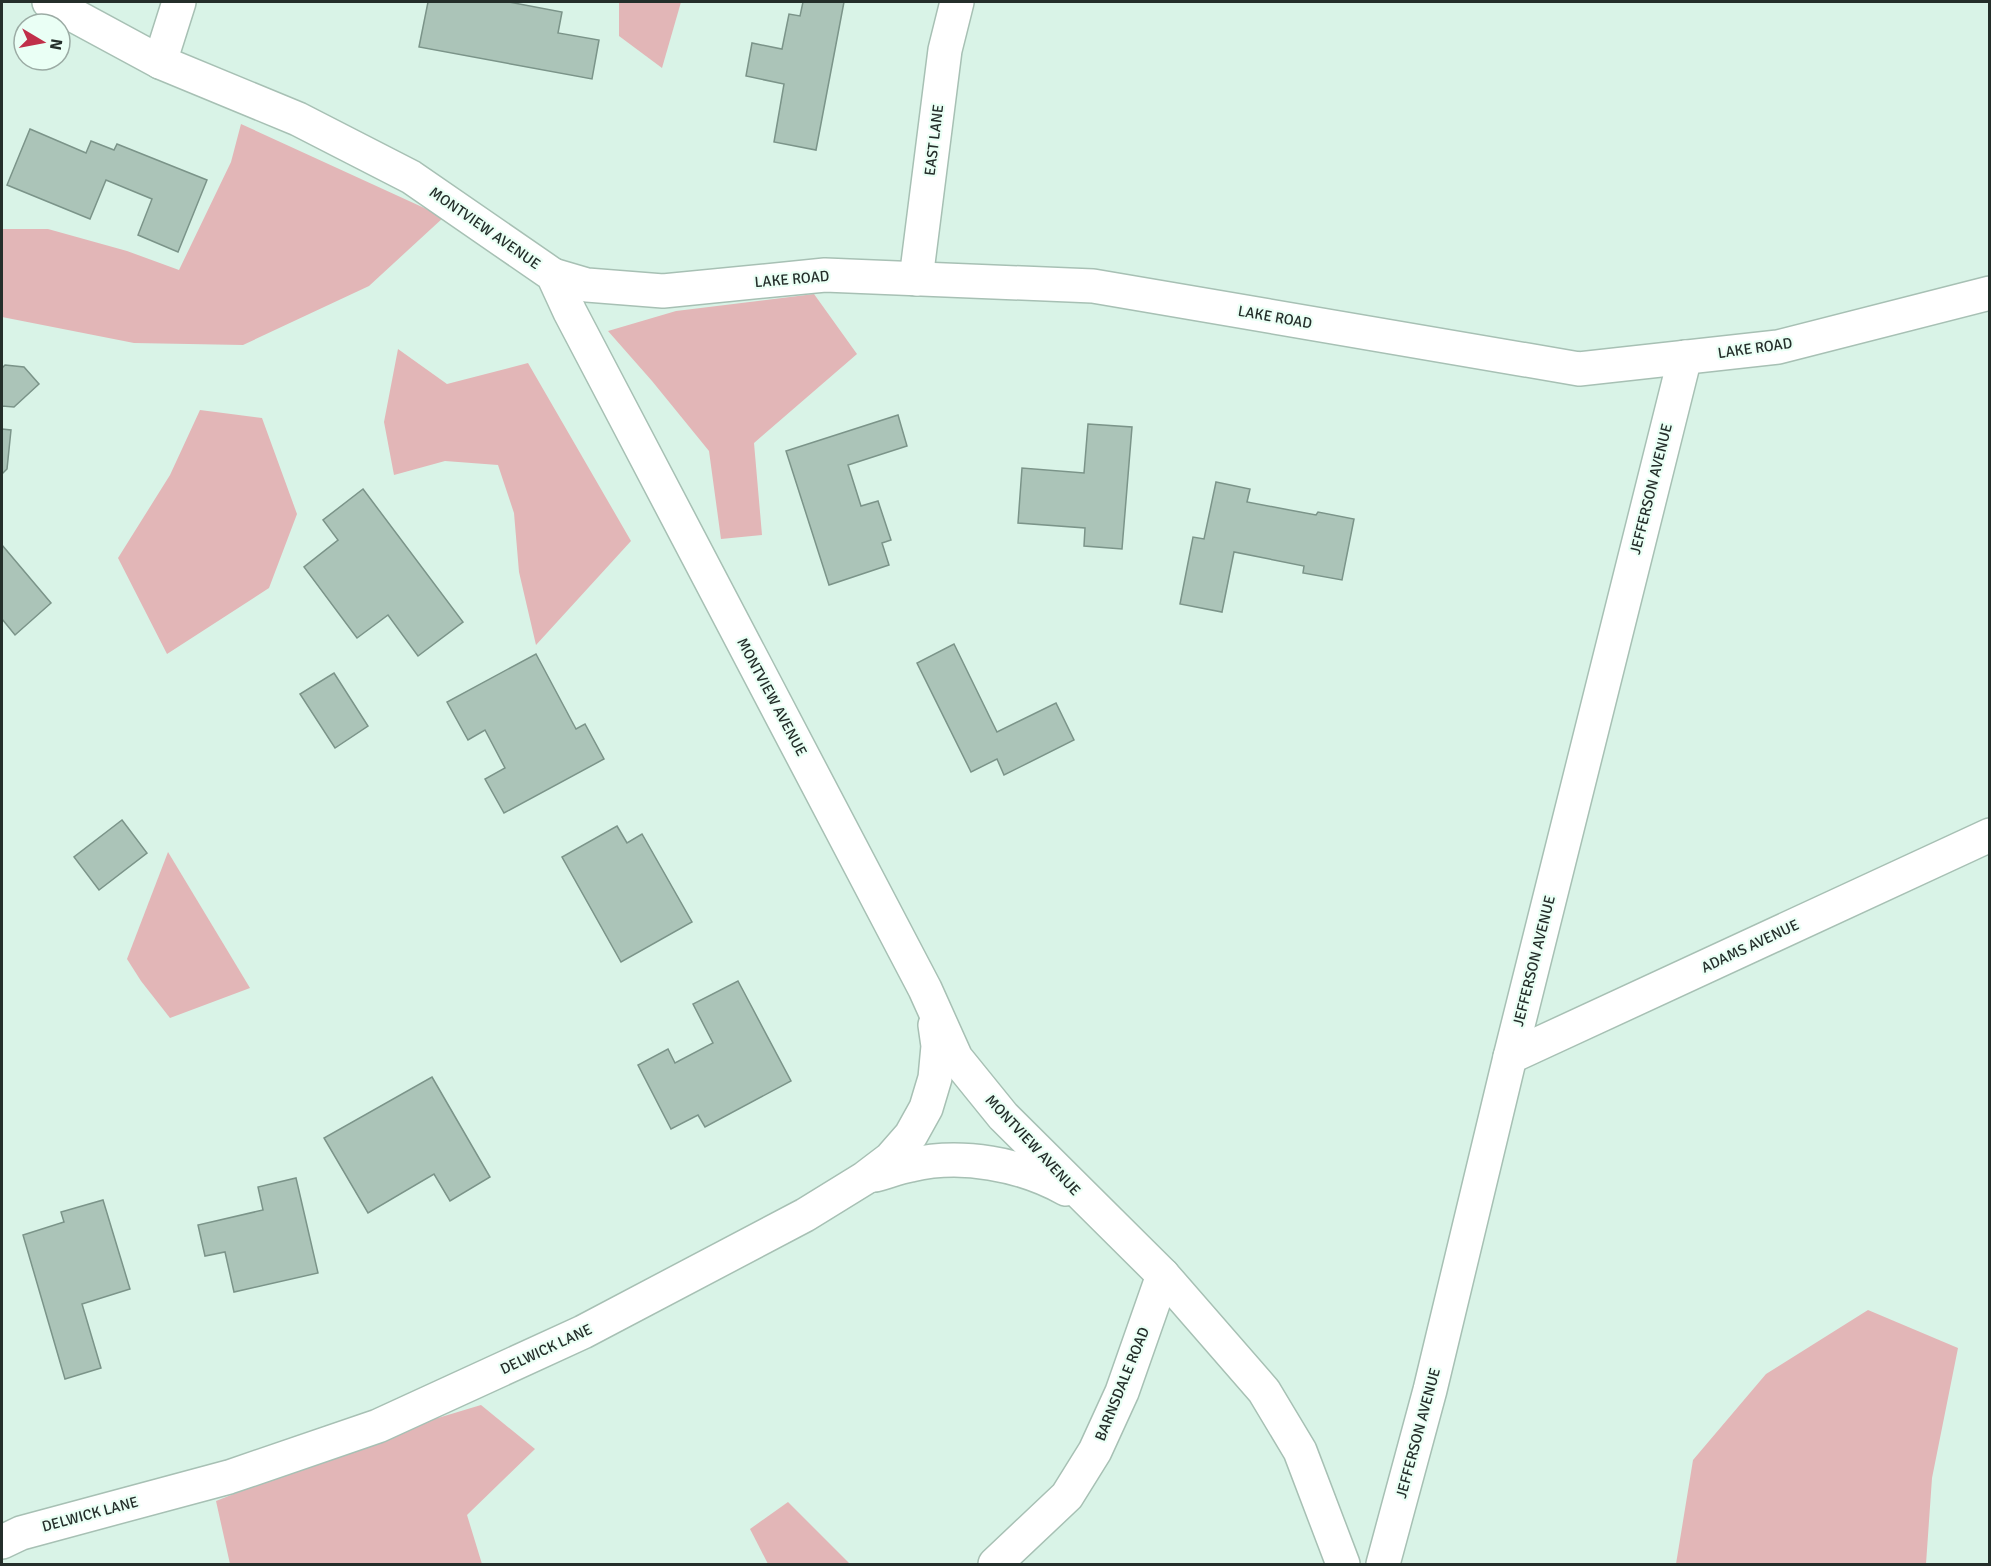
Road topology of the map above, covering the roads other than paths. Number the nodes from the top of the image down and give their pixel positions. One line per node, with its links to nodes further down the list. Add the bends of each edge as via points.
1 (49, 2): 4 (street, MONTVIEW AVENUE)
2 (179, 2): 4 (street)
3 (957, 2): 6 (street, EAST LANE, via 945,50)
4 (160, 62): 5 (street, MONTVIEW AVENUE, via 298,119 411,177)
5 (553, 275): 6 (street, LAKE ROAD, via 587,285 663,291 825,275); 10 (street, MONTVIEW AVENUE)
6 (916, 279): 8 (street, LAKE ROAD, via 1093,286 1579,369)
7 (1989, 293): 8 (street, LAKE ROAD, via 1778,347)
8 (1685, 357): 11 (street, JEFFERSON AVENUE)
9 (1989, 835): 11 (street, ADAMS AVENUE)
10 (925, 988): 12 (street, DELWICK LANE, via 938,1046 935,1078 926,1108 911,1135 890,1159); 13 (street, MONTVIEW AVENUE, via 956,1058 1003,1116)
11 (1510, 1057): 18 (street, JEFFERSON AVENUE, via 1430,1390)
12 (865, 1178): 13 (street, via 912,1164 961,1160 1009,1166); 15 (street, DELWICK LANE, via 805,1215 583,1332 378,1426 229,1477 21,1533)
13 (1082, 1197): 14 (street, MONTVIEW AVENUE)
14 (1163, 1275): 16 (street, BARNSDALE ROAD, via 1122,1392 1095,1451 1067,1496); 17 (street, MONTVIEW AVENUE, via 1264,1390 1300,1451)
15 (2, 1542)
16 (995, 1564)
17 (1343, 1564)
18 (1383, 1564)

